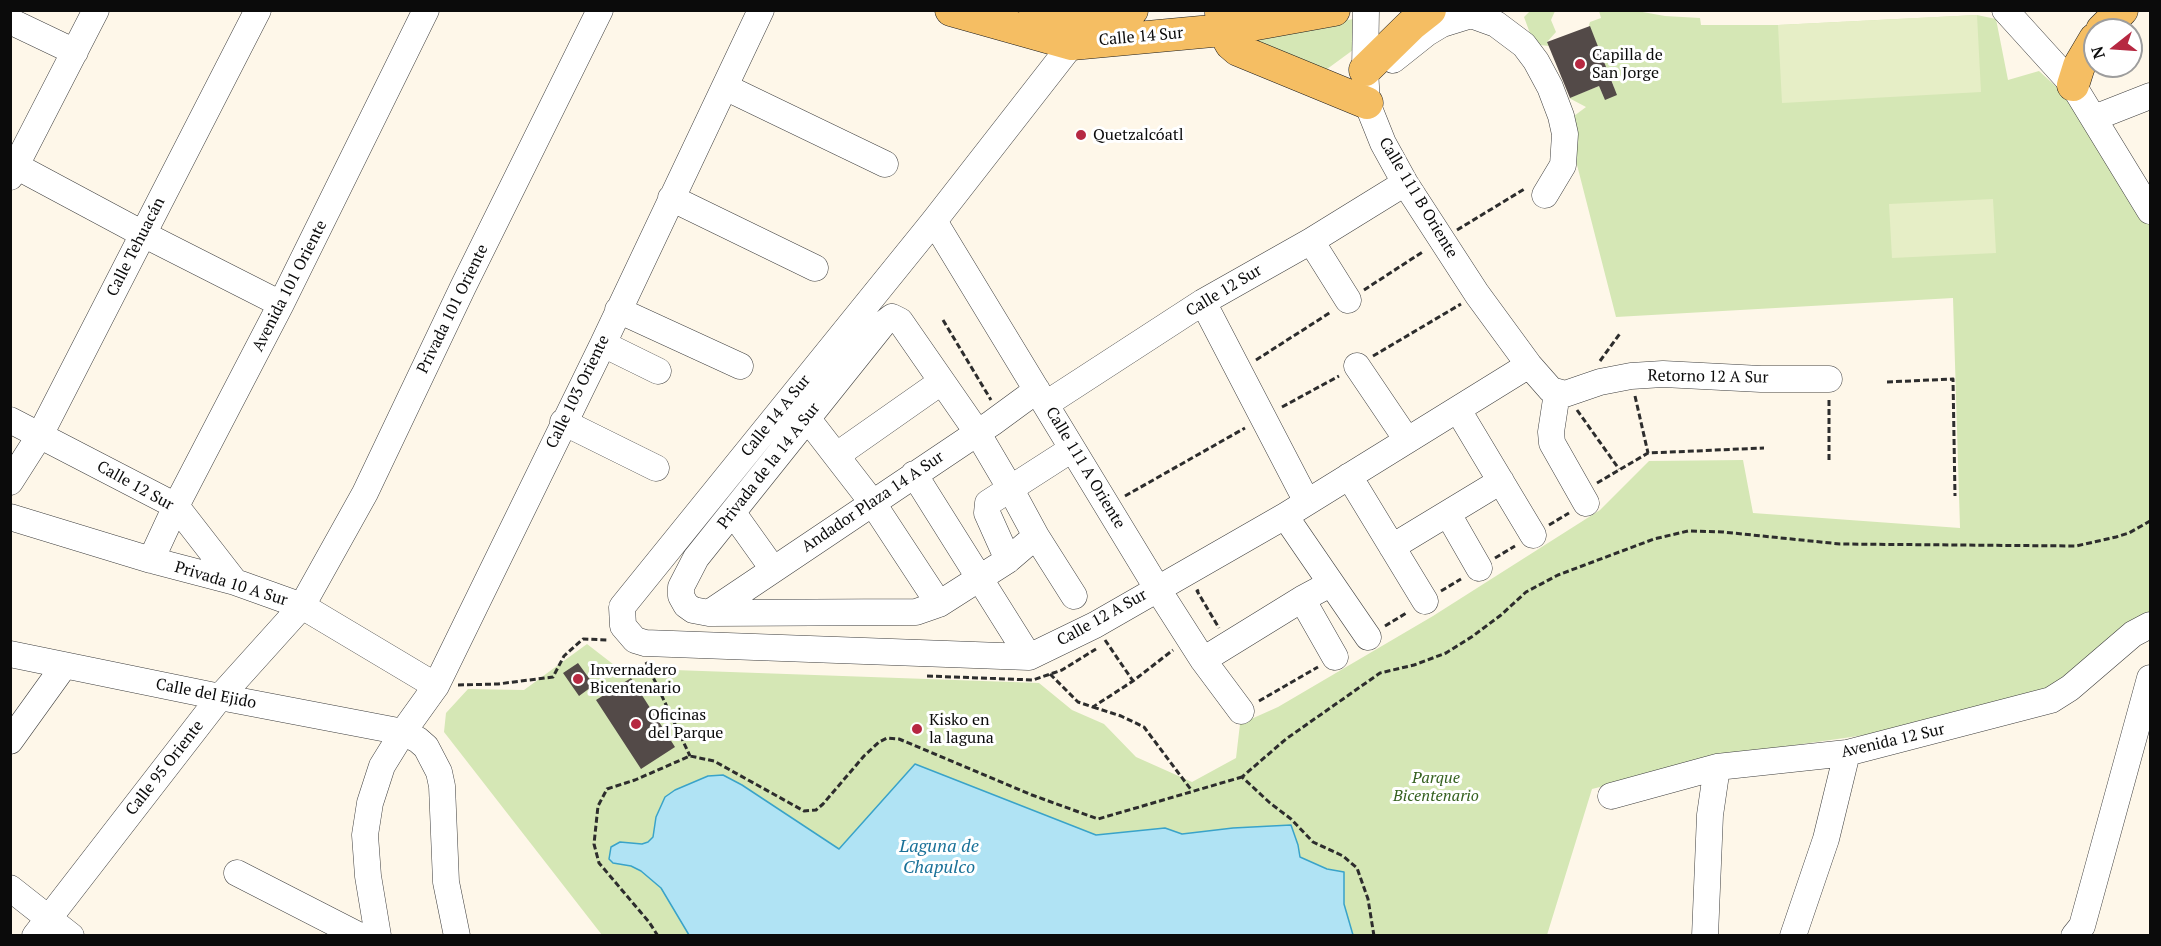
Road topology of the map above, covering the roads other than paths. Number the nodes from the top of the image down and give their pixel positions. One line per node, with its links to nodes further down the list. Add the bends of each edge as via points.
1 (96, 10): 16 (street)
2 (258, 10): 30 (street, Calle Tehuacán)
3 (426, 10): 35 (street, Avenida 101 Oriente)
4 (600, 10): 84 (street, Privada 101 Oriente, via 365,493)
5 (761, 10): 20 (street, Calle 103 Oriente)
6 (951, 10): 15 (main road, Calle 14 Sur)
7 (1035, 10): 8 (main road, Calle 14 Sur, via 1087,14)
8 (1131, 10)
9 (1334, 10): 13 (main road, Calle 14 Sur)
10 (1366, 10): 18 (street, Calle 111 B Oriente)
11 (1430, 10): 18 (main road, via 1411,25)
12 (2005, 10): 19 (street)
13 (1222, 20): 15 (main road, Calle 14 Sur); 18 (main road, via 1231,44 1238,50)
14 (10, 21): 16 (street)
15 (1072, 44): 29 (street, Calle 14 A Sur)
16 (75, 52): 24 (street)
17 (2083, 59): 19 (main road)
18 (1366, 85): 25 (street, Calle 111 B Oriente, via 1383,143); 26 (street, via 1442,24 1472,15 1496,24 1524,45 1536,61 1561,116 1563,165)
19 (2073, 85): 22 (street)
20 (725, 87): 23 (street); 27 (street, Calle 103 Oriente)
21 (2151, 96): 22 (street)
22 (2094, 118): 28 (street)
23 (885, 164)
24 (13, 172): 30 (street)
25 (1405, 183): 31 (street, Calle 12 Sur); 38 (street, Calle 111 B Oriente)
26 (1539, 189)
27 (672, 198): 32 (street); 36 (street, Calle 103 Oriente)
28 (2151, 211)
29 (933, 221): 45 (street, Calle 111 A Oriente); 87 (street, Calle 14 A Sur, via 622,607)
30 (143, 234): 35 (street); 51 (street, Calle Tehuacán)
31 (1311, 241): 33 (street); 34 (street, Calle 12 Sur)
32 (815, 268)
33 (1348, 300)
34 (1203, 302): 45 (street, Calle 12 Sur); 63 (street)
35 (281, 304): 64 (street, Avenida 101 Oriente)
36 (618, 310): 37 (street, Calle 103 Oriente); 39 (street)
37 (603, 344): 41 (street); 49 (street, Calle 103 Oriente)
38 (1528, 365): 44 (street, via 1551,390); 46 (street, Calle 12 A Sur)
39 (740, 366)
40 (1357, 366): 52 (street)
41 (658, 371)
42 (1829, 379): 44 (street, Retorno 12 A Sur, via 1663,374 1600,382)
43 (941, 382): 47 (street, Privada de la 14 A Sur, via 900,321 892,317); 50 (street); 54 (street)
44 (1561, 394): 61 (street, via 1550,437)
45 (1041, 397): 50 (street, Andador Plaza 14 A Sur); 53 (street, Calle 111 A Oriente)
46 (1458, 410): 52 (street, Calle 12 A Sur); 58 (street)
47 (807, 418): 54 (street); 65 (street, Privada de la 14 A Sur)
48 (10, 420): 51 (street, Calle 12 Sur)
49 (563, 422): 55 (street); 95 (street, Calle 103 Oriente)
50 (977, 432): 56 (street, Andador Plaza 14 A Sur); 60 (street)
51 (40, 435): 59 (street, Calle Tehuacán); 64 (street, Calle 12 Sur)
52 (1407, 440): 57 (street, Calle 12 A Sur)
53 (1072, 449): 60 (street); 79 (street, Calle 111 A Oriente)
54 (837, 455): 62 (street)
55 (656, 468)
56 (914, 474): 62 (street, Andador Plaza 14 A Sur); 76 (street)
57 (1349, 476): 63 (street, Calle 12 A Sur); 71 (street)
58 (1501, 481): 66 (street); 69 (street)
59 (10, 482)
60 (1010, 488): 70 (street); 73 (street, via 987,506)
61 (1583, 498)
62 (872, 502): 75 (street, Andador Plaza 14 A Sur); 83 (street)
63 (1307, 502): 67 (street, Calle 12 A Sur)
64 (176, 506): 72 (street, Avenida 101 Oriente); 77 (street, Calle 12 Sur)
65 (733, 513): 75 (street); 85 (street, Privada de la 14 A Sur, via 696,558 681,587 686,605)
66 (1448, 514): 71 (street); 74 (street)
67 (1285, 516): 78 (street); 79 (street, Calle 12 A Sur)
68 (15, 525): 72 (street, Privada 10 A Sur)
69 (1533, 535)
70 (1036, 536): 73 (street); 80 (street)
71 (1392, 547): 82 (street)
72 (151, 560): 77 (street, Privada 10 A Sur)
73 (1008, 561): 76 (street)
74 (1479, 568)
75 (773, 569): 85 (street, Andador Plaza 14 A Sur)
76 (980, 579): 83 (street); 91 (street)
77 (235, 582): 84 (street, Privada 10 A Sur)
78 (1330, 584): 81 (street); 88 (street)
79 (1157, 588): 89 (street, Calle 111 A Oriente); 91 (street, Calle 12 A Sur, via 1095,626)
80 (1074, 596)
81 (1302, 599): 89 (street, via 1228,644); 92 (street)
82 (1425, 601)
83 (939, 604): 85 (street, via 909,613)
84 (302, 606): 95 (street, Privada 10 A Sur); 96 (street, Calle 95 Oriente)
85 (709, 613)
86 (2151, 625): 100 (street, Avenida 12 Sur, via 2133,634 2051,700)
87 (629, 633): 91 (street, Calle 12 A Sur, via 645,644)
88 (1368, 637)
89 (1196, 650): 97 (street, Calle 111 A Oriente)
90 (10, 654): 93 (street, Calle del Ejido)
91 (1029, 657)
92 (1335, 657)
93 (64, 666): 96 (street, Calle del Ejido); 99 (street)
94 (2151, 678): 112 (street, via 2082,926)
95 (436, 686): 98 (street, Calle 103 Oriente)
96 (220, 697): 98 (street, Calle del Ejido); 105 (street, Calle 95 Oriente)
97 (1241, 711)
98 (403, 732): 108 (street, Calle 103 Oriente, via 382,766 365,835); 109 (street, via 426,747 439,772 446,882)
99 (10, 741)
100 (1848, 753): 101 (street, Avenida 12 Sur); 111 (street, via 1826,839)
101 (1717, 767): 102 (street, Avenida 12 Sur); 110 (street, via 1710,815)
102 (1611, 796)
103 (237, 873): 107 (street)
104 (10, 888): 105 (street)
105 (41, 927): 106 (street)
106 (71, 936)
107 (360, 936)
108 (378, 936)
109 (457, 936)
110 (1705, 936)
111 (1793, 936)
112 (2074, 936)

